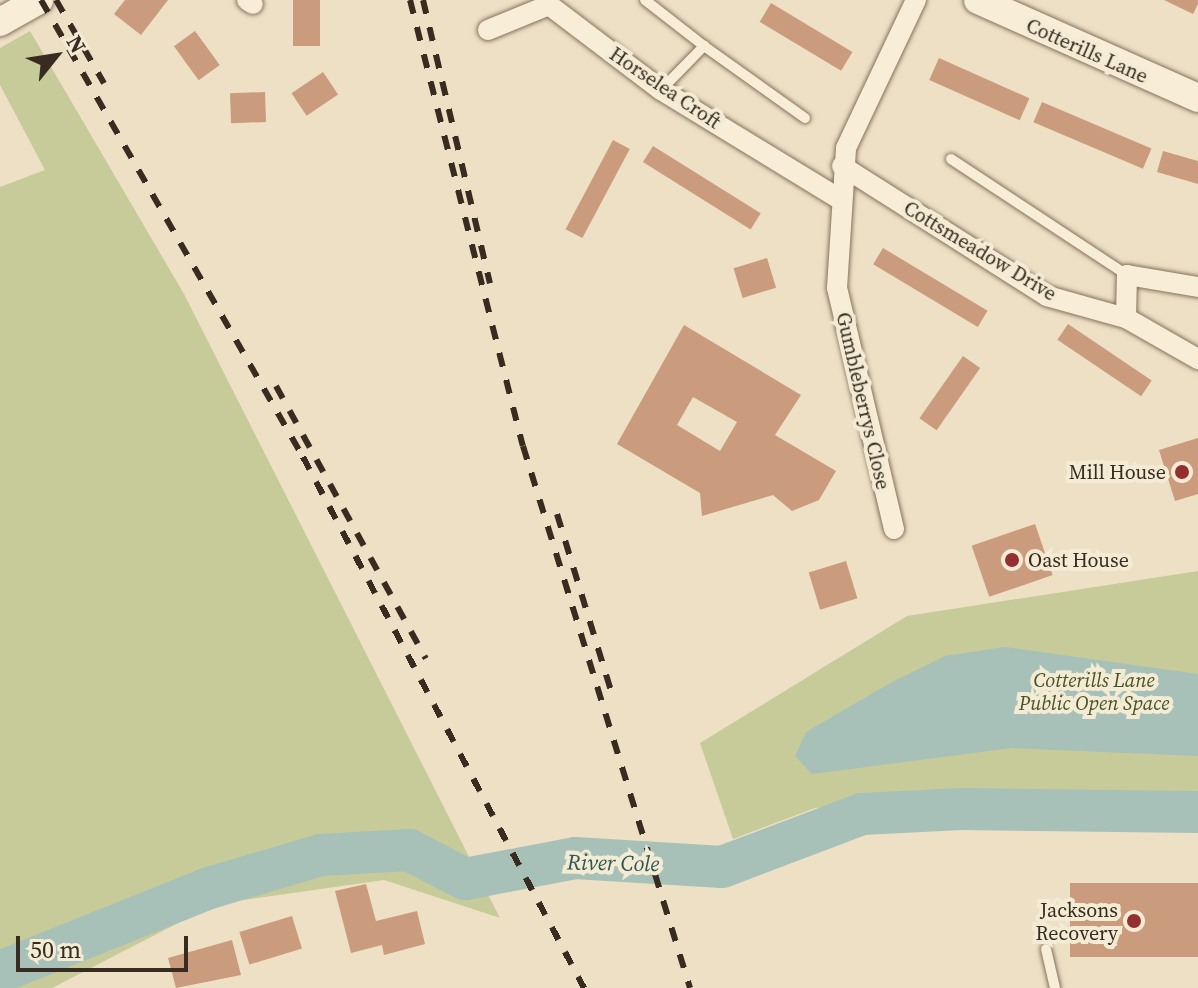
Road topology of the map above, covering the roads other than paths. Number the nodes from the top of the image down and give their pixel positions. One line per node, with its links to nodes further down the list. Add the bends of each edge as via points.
1 (39, 0): 6 (street)
2 (645, 0): 8 (lane)
3 (916, 0): 13 (street, Gumbleberrys Close)
4 (978, 0): 10 (street, Cotterills Lane)
5 (552, 2): 7 (street, Horselea Croft); 9 (street, Horselea Croft)
6 (0, 22)
7 (488, 30)
8 (704, 46): 9 (lane); 11 (lane)
9 (661, 90): 14 (street, Horselea Croft)
10 (1198, 98)
11 (805, 118)
12 (951, 159): 15 (lane)
13 (842, 166): 14 (street, Gumbleberrys Close); 17 (street, Cottsmeadow Drive, via 1047,296)
14 (841, 200): 19 (street, Gumbleberrys Close, via 837,288 846,345)
15 (1127, 275): 16 (street); 17 (street)
16 (1198, 287)
17 (1126, 318): 18 (street, Cottsmeadow Drive)
18 (1198, 359)
19 (894, 529)
20 (1046, 949): 21 (lane)
21 (1055, 988)

